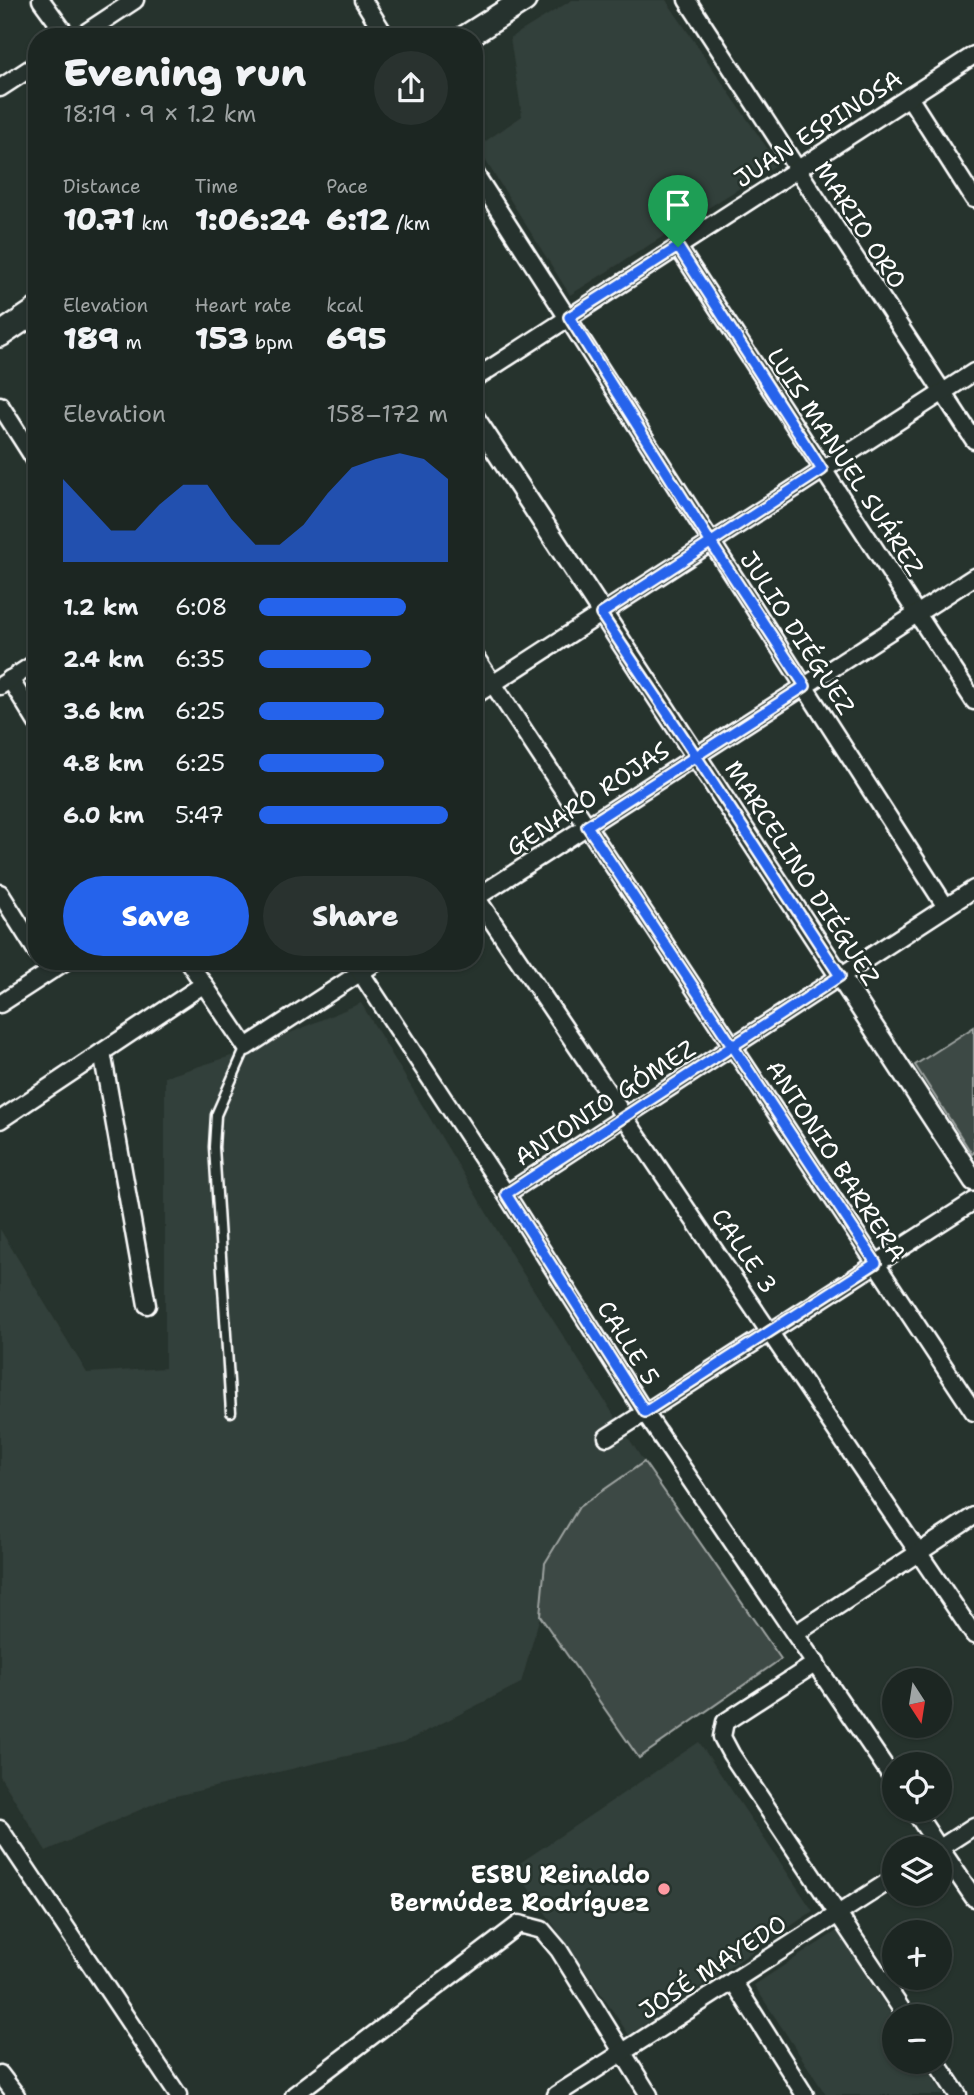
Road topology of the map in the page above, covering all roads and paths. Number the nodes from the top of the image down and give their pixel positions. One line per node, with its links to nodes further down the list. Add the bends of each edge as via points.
1 (41, 0): 6 (street)
2 (135, 0): 7 (street)
3 (363, 0): 8 (street)
4 (524, 0): 9 (main road)
5 (687, 0): 14 (street, MARIO ORO)
6 (61, 28)
7 (93, 28)
8 (380, 28)
9 (481, 28)
10 (974, 55): 13 (street, JUAN ESPINOSA)
11 (28, 70): 12 (street)
12 (0, 88)
13 (909, 97): 14 (street, JUAN ESPINOSA); 16 (street)
14 (797, 170): 17 (street, JUAN ESPINOSA); 23 (street, MARIO ORO)
15 (483, 186): 19 (street, JULIO DIÉGUEZ)
16 (974, 199)
17 (678, 247): 19 (street, JUAN ESPINOSA); 28 (street, LUIS MANUEL SUÁREZ)
18 (28, 316): 20 (main road)
19 (569, 317): 22 (street, JUAN ESPINOSA); 29 (street, JULIO DIÉGUEZ)
20 (0, 335)
21 (974, 372): 23 (street)
22 (483, 373)
23 (943, 393): 26 (street, MARIO ORO); 28 (street)
24 (0, 405): 27 (street)
25 (483, 431): 31 (street, MARCELINO DIÉGUEZ)
26 (974, 440)
27 (28, 449)
28 (822, 470): 29 (street); 32 (street, LUIS MANUEL SUÁREZ)
29 (711, 543): 31 (street); 37 (street, JULIO DIÉGUEZ)
30 (974, 577): 32 (street, GENARO ROJAS)
31 (601, 614): 36 (street); 41 (street, MARCELINO DIÉGUEZ)
32 (917, 614): 37 (street, GENARO ROJAS); 39 (street, LUIS MANUEL SUÁREZ)
33 (28, 668): 35 (street)
34 (483, 668): 36 (street, ANTONIO BARRERA)
35 (5, 682): 40 (street)
36 (493, 684): 38 (street); 42 (street, ANTONIO BARRERA)
37 (805, 686): 41 (street, GENARO ROJAS); 46 (street, JULIO DIÉGUEZ)
38 (483, 690)
39 (974, 701)
40 (28, 711)
41 (696, 756): 42 (street, GENARO ROJAS); 53 (street, MARCELINO DIÉGUEZ)
42 (587, 826): 44 (street, GENARO ROJAS); 56 (street, ANTONIO BARRERA)
43 (974, 889): 46 (street, ANTONIO GÓMEZ)
44 (483, 892)
45 (0, 893): 48 (street)
46 (946, 907): 53 (street, ANTONIO GÓMEZ)
47 (483, 909): 59 (street, CALLE 3)
48 (28, 938)
49 (40, 970): 55 (street)
50 (193, 970): 54 (street)
51 (352, 970): 57 (street)
52 (360, 970): 62 (street, CALLE 5)
53 (840, 976): 56 (street, ANTONIO GÓMEZ); 61 (street, MARCELINO DIÉGUEZ)
54 (204, 985): 57 (street); 58 (street)
55 (0, 1003)
56 (733, 1046): 59 (street, ANTONIO GÓMEZ); 64 (street, ANTONIO BARRERA)
57 (246, 1047): 67 (lane, via 216,1115 214,1147)
58 (102, 1052): 60 (street); 65 (street)
59 (626, 1117): 62 (street, ANTONIO GÓMEZ); 66 (street, CALLE 3)
60 (0, 1120)
61 (974, 1181)
62 (506, 1194): 68 (street, CALLE 5)
63 (974, 1201): 64 (street)
64 (876, 1263): 66 (street); 69 (street, ANTONIO BARRERA)
65 (147, 1304)
66 (771, 1332): 68 (street); 72 (street, CALLE 3)
67 (231, 1412)
68 (645, 1412): 70 (street); 73 (street, CALLE 5)
69 (974, 1412)
70 (607, 1437)
71 (974, 1516): 72 (street)
72 (918, 1552): 73 (street); 74 (street, CALLE 3)
73 (795, 1634): 75 (street, CALLE 5)
74 (974, 1635)
75 (816, 1663): 76 (street, CALLE 5); 83 (street, via 725,1722 722,1737)
76 (882, 1762)
77 (974, 1826): 79 (street)
78 (0, 1829): 90 (street)
79 (952, 1840)
80 (952, 1866): 82 (street)
81 (882, 1886): 83 (street, JOSÉ MAYEDO)
82 (974, 1898)
83 (838, 1914): 84 (street, JOSÉ MAYEDO); 85 (street)
84 (733, 1981): 86 (street, JOSÉ MAYEDO); 94 (street)
85 (898, 2004)
86 (622, 2053): 91 (street, via 559,1950 542,1930 519,1924); 92 (street, JOSÉ MAYEDO); 93 (street)
87 (0, 2074): 89 (street)
88 (944, 2074): 95 (street)
89 (16, 2095)
90 (178, 2095)
91 (294, 2095)
92 (556, 2095)
93 (649, 2095)
94 (804, 2095)
95 (958, 2095)

